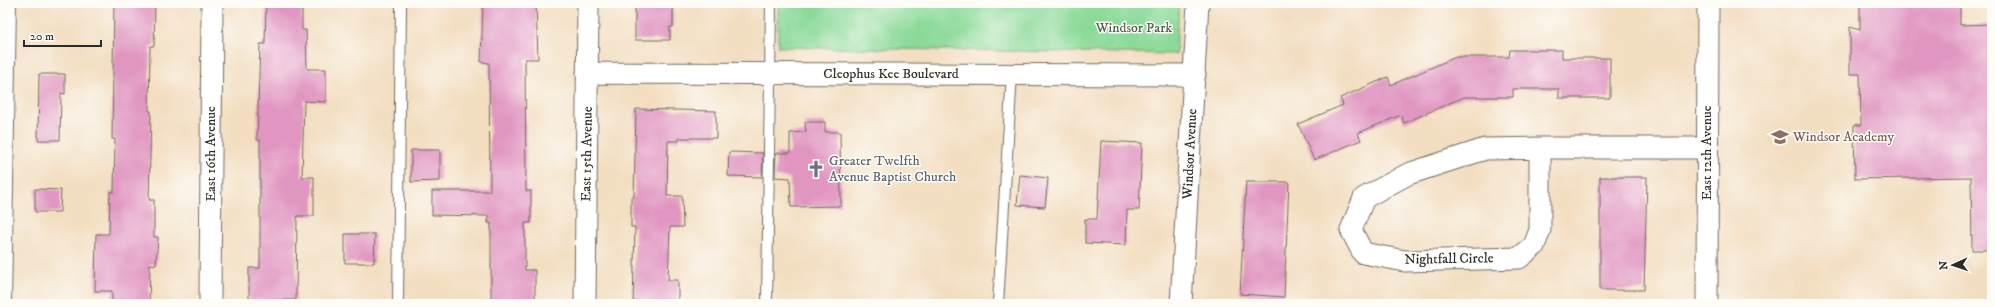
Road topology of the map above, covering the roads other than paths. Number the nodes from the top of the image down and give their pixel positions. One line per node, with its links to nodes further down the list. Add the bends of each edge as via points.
1 (11, 3): 14 (lane)
2 (212, 3): 15 (street, East 16th Avenue)
3 (401, 3): 16 (lane)
4 (588, 3): 8 (street, East 15th Avenue)
5 (771, 3): 9 (lane)
6 (1198, 3): 11 (street, Windsor Avenue)
7 (1708, 3): 13 (street, East 12th Avenue)
8 (587, 73): 9 (street, Cleophus Kee Boulevard); 17 (street, East 15th Avenue)
9 (770, 74): 10 (street, Cleophus Kee Boulevard); 18 (lane)
10 (1012, 74): 11 (street, Cleophus Kee Boulevard); 19 (lane)
11 (1194, 75): 20 (street, Windsor Avenue)
12 (1540, 148): 12 (street, Nightfall Circle, via 1484,150 1408,174 1364,198 1351,230 1363,253 1405,261 1519,258 1534,246 1540,230); 13 (street, Nightfall Circle)
13 (1707, 148): 21 (street, East 12th Avenue)
14 (6, 304)
15 (210, 304)
16 (398, 304)
17 (585, 304)
18 (767, 304)
19 (998, 304)
20 (1181, 304)
21 (1707, 304)

